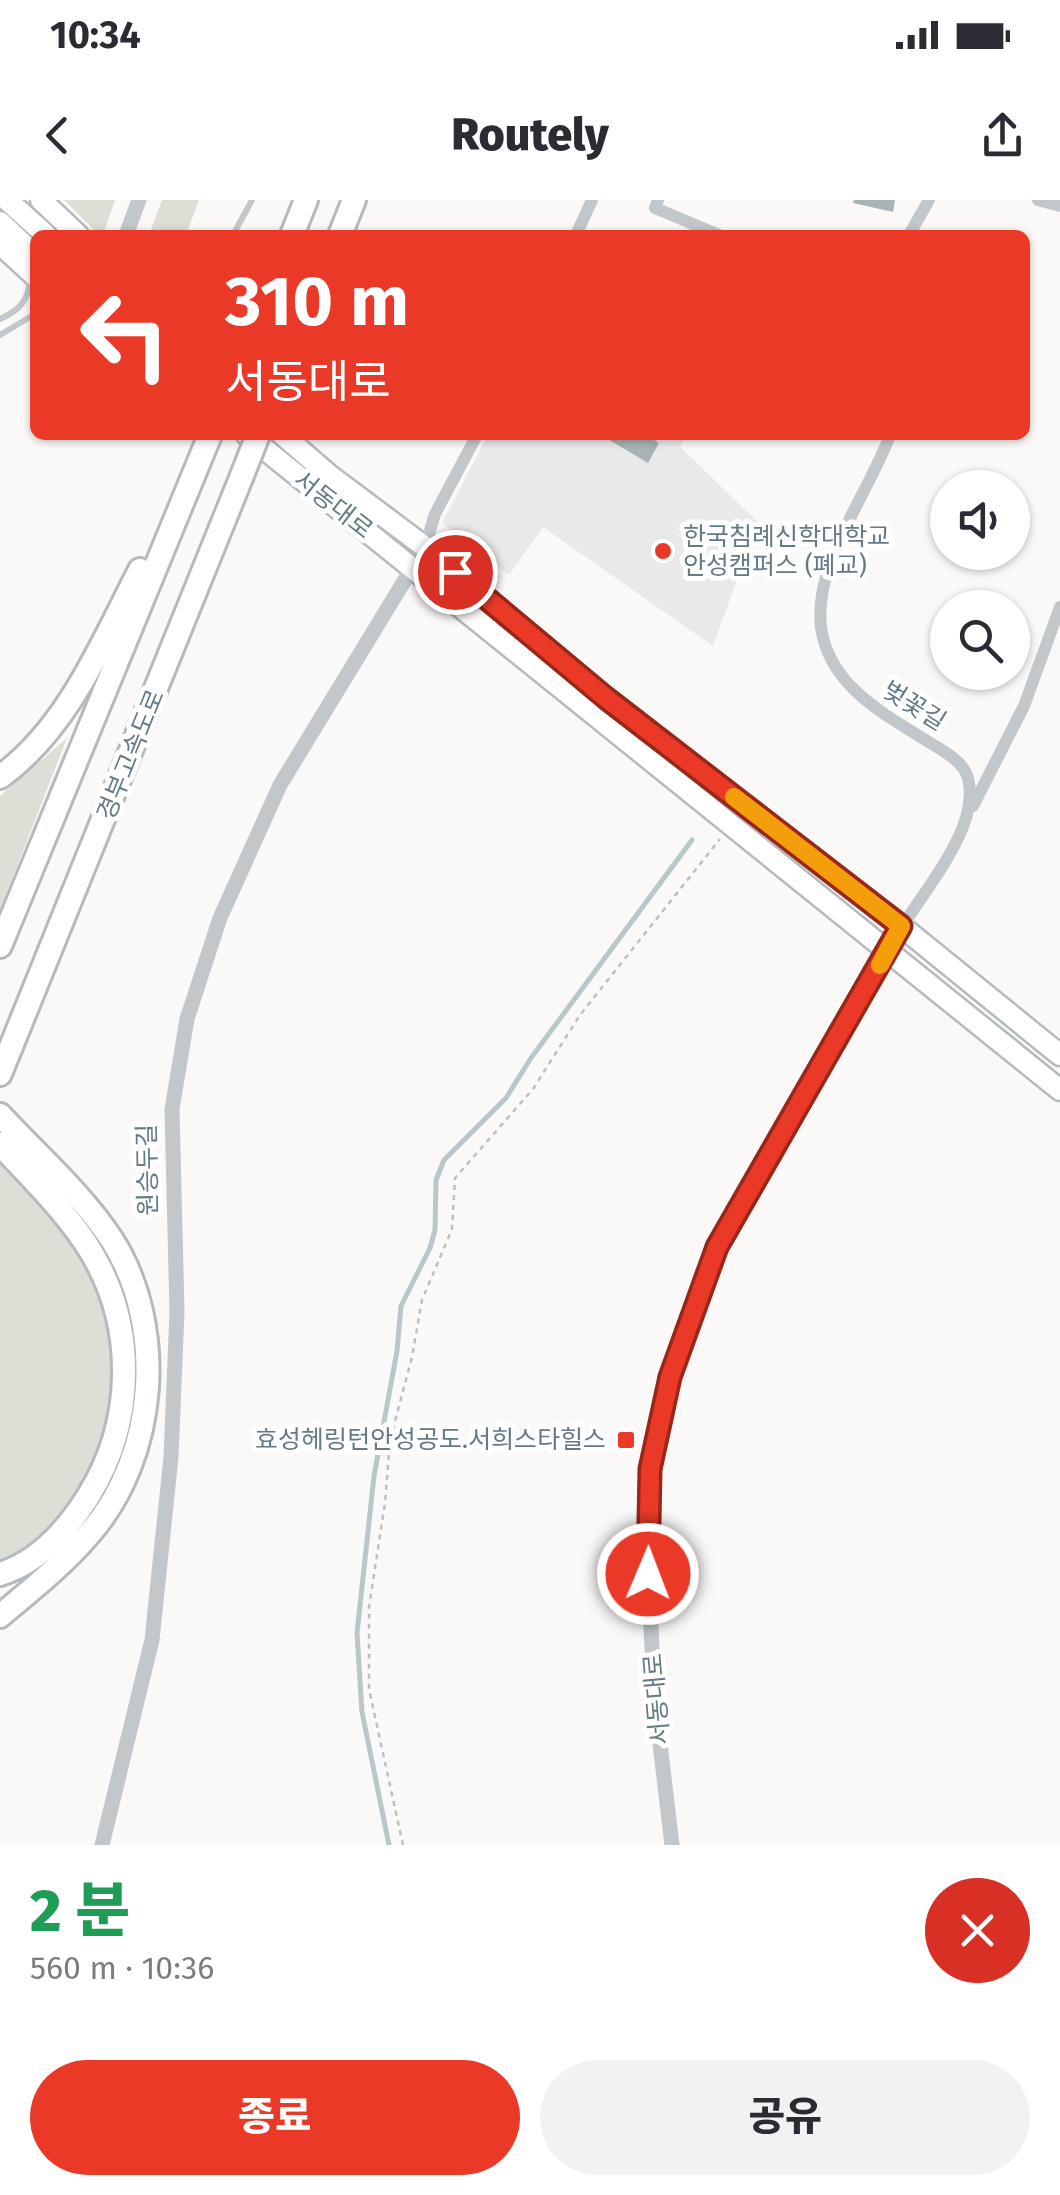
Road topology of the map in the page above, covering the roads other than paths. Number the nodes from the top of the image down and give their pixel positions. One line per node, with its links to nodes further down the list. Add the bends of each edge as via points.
1 (8, 200): 13 (main road)
2 (41, 200): 14 (main road)
3 (139, 200): 15 (street)
4 (252, 200): 16 (lane)
5 (306, 200): 17 (highway)
6 (354, 200): 18 (highway)
7 (592, 200): 19 (street)
8 (658, 200): 20 (street, via 655,208)
9 (929, 200): 21 (street)
10 (1038, 200): 11 (street)
11 (1060, 206)
12 (0, 222): 23 (main road)
13 (41, 230)
14 (73, 230)
15 (128, 230)
16 (236, 230)
17 (294, 230)
18 (342, 230)
19 (578, 230)
20 (707, 230)
21 (911, 230)
22 (0, 244): 24 (main road)
23 (30, 264)
24 (30, 266)
25 (30, 288): 27 (lane, via 23,305)
26 (30, 317): 28 (lane)
27 (0, 320)
28 (0, 335)
29 (207, 440): 39 (highway, via 59,718)
30 (208, 440): 42 (highway, 경부고속도로)
31 (253, 440): 37 (main road, 서동대로)
32 (256, 440): 45 (highway, 경부고속도로, bridge)
33 (290, 440): 36 (main road, 서동대로)
34 (474, 440): 36 (street)
35 (887, 440): 40 (street, 벚꽃길, via 854,504 823,590 821,627 834,666 861,699 966,772)
36 (425, 547): 37 (street, 원승두길); 41 (main road, 서동대로, via 606,698)
37 (413, 568): 43 (main road, 서동대로); 51 (street, 원승두길, via 280,785 220,918 187,1019 172,1109 177,1312 168,1493 152,1640)
38 (1060, 607): 40 (street, via 1024,706)
39 (0, 777)
40 (966, 819): 41 (street)
41 (901, 926): 43 (street); 44 (main road, 서동대로)
42 (0, 946)
43 (888, 949): 46 (main road, 서동대로); 52 (street, 서동대로, via 717,1247 670,1377 650,1469 648,1574)
44 (1060, 1054)
45 (1, 1072)
46 (1060, 1090)
47 (0, 1115): 50 (highway, via 112,1241 144,1327 147,1378 144,1418 117,1495 91,1532)
48 (0, 1144): 49 (highway, via 93,1255 116,1310 125,1368 116,1434 97,1482 51,1543)
49 (0, 1574)
50 (0, 1616)
51 (102, 1845)
52 (672, 1845)

